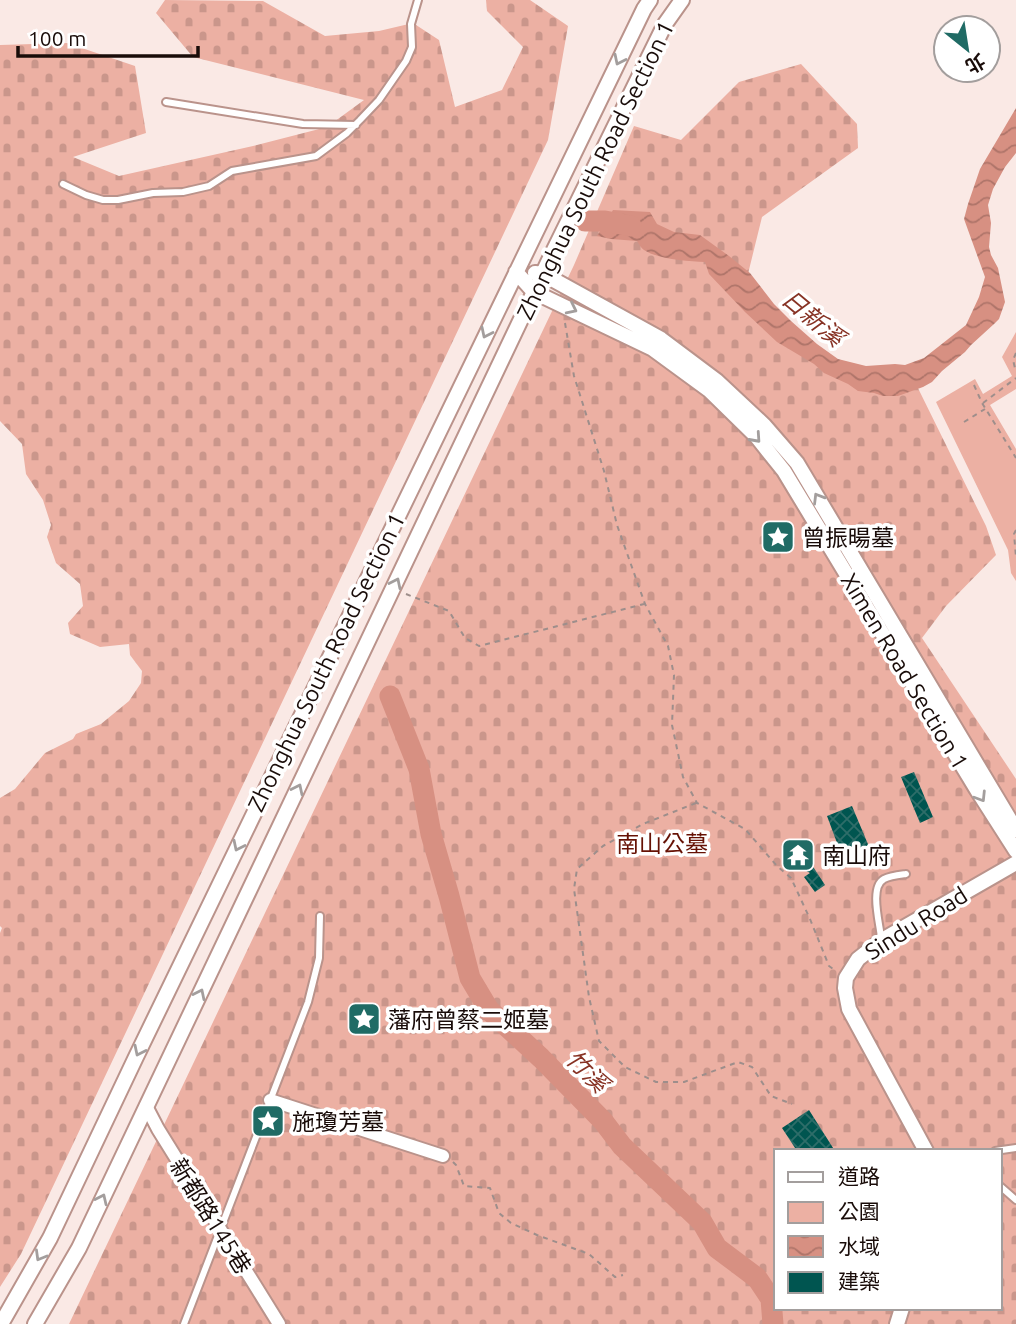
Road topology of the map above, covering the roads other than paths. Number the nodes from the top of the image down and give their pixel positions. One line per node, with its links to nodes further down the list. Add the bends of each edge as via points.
1 (418, 0): 5 (lane, via 406,61)
2 (650, 0): 7 (street, Zhonghua South Road Section 1, one-way to 7)
3 (682, 0): 8 (street, Zhonghua South Road Section 1, via 665,24)
4 (166, 102): 5 (lane, via 303,124)
5 (356, 125): 6 (lane, via 316,156 232,171 209,186 183,192 103,200)
6 (63, 184)
7 (516, 272): 8 (street, Ximen Road Section 1); 9 (street, Ximen Road Section 1); 23 (street, Zhonghua South Road Section 1, one-way to 23, via 50,1238)
8 (543, 274): 9 (street, Zhonghua South Road Section 1); 10 (street, Ximen Road Section 1, one-way to 8, via 797,463 717,381 661,339)
9 (534, 292): 11 (street, Ximen Road Section 1, one-way to 11, via 653,349 709,390 756,436 784,471); 17 (street, Zhonghua South Road Section 1, one-way to 9)
10 (1016, 830)
11 (1016, 851)
12 (1016, 863): 15 (street, Sindu Road)
13 (906, 873): 15 (lane, via 884,879 875,892)
14 (320, 916): 16 (lane, via 320,958)
15 (882, 940): 18 (street, Sindu Road, via 858,959 846,978 849,1009)
16 (270, 1100): 19 (street); 22 (lane)
17 (146, 1106): 22 (street, 新都路145巷); 24 (street, Zhonghua South Road Section 1, one-way to 17, via 79,1248)
18 (925, 1149)
19 (443, 1156)
20 (1002, 1188): 21 (lane)
21 (1016, 1200)
22 (220, 1230): 25 (lane); 26 (street, 新都路145巷)
23 (1, 1324)
24 (35, 1324)
25 (184, 1324)
26 (279, 1324)

